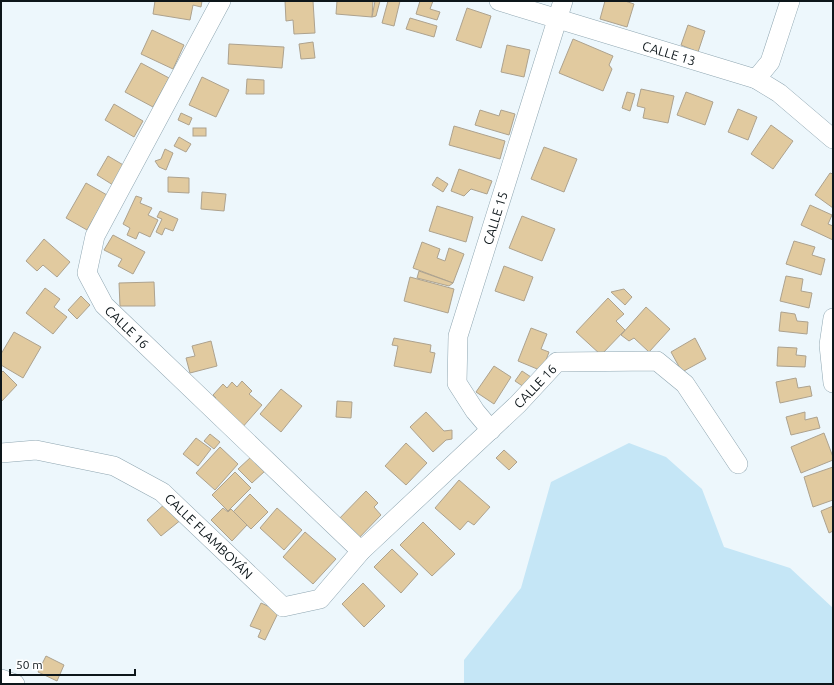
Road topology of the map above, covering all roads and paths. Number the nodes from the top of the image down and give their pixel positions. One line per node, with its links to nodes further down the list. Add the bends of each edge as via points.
1 (221, 1): 13 (street, CALLE 16, via 95,236 87,273 104,305)
2 (499, 1): 5 (street, CALLE 13)
3 (563, 1): 5 (street, CALLE 15)
4 (790, 1): 6 (street, via 770,62)
5 (557, 19): 6 (street, CALLE 13); 10 (street, CALLE 15, via 458,336 457,383)
6 (756, 79): 7 (street, CALLE 13, via 779,93)
7 (833, 139)
8 (833, 318): 9 (street, via 829,345)
9 (833, 383)
10 (491, 430): 12 (street, CALLE 16, via 557,362 656,361 685,384); 13 (street, CALLE 16)
11 (1, 452): 14 (street, CALLE FLAMBOYÁN, via 36,450 114,466 162,492)
12 (738, 464)
13 (361, 551): 14 (street, CALLE 16, via 320,598 283,607)
14 (274, 598)
15 (1, 679): 16 (street)
16 (15, 684)

